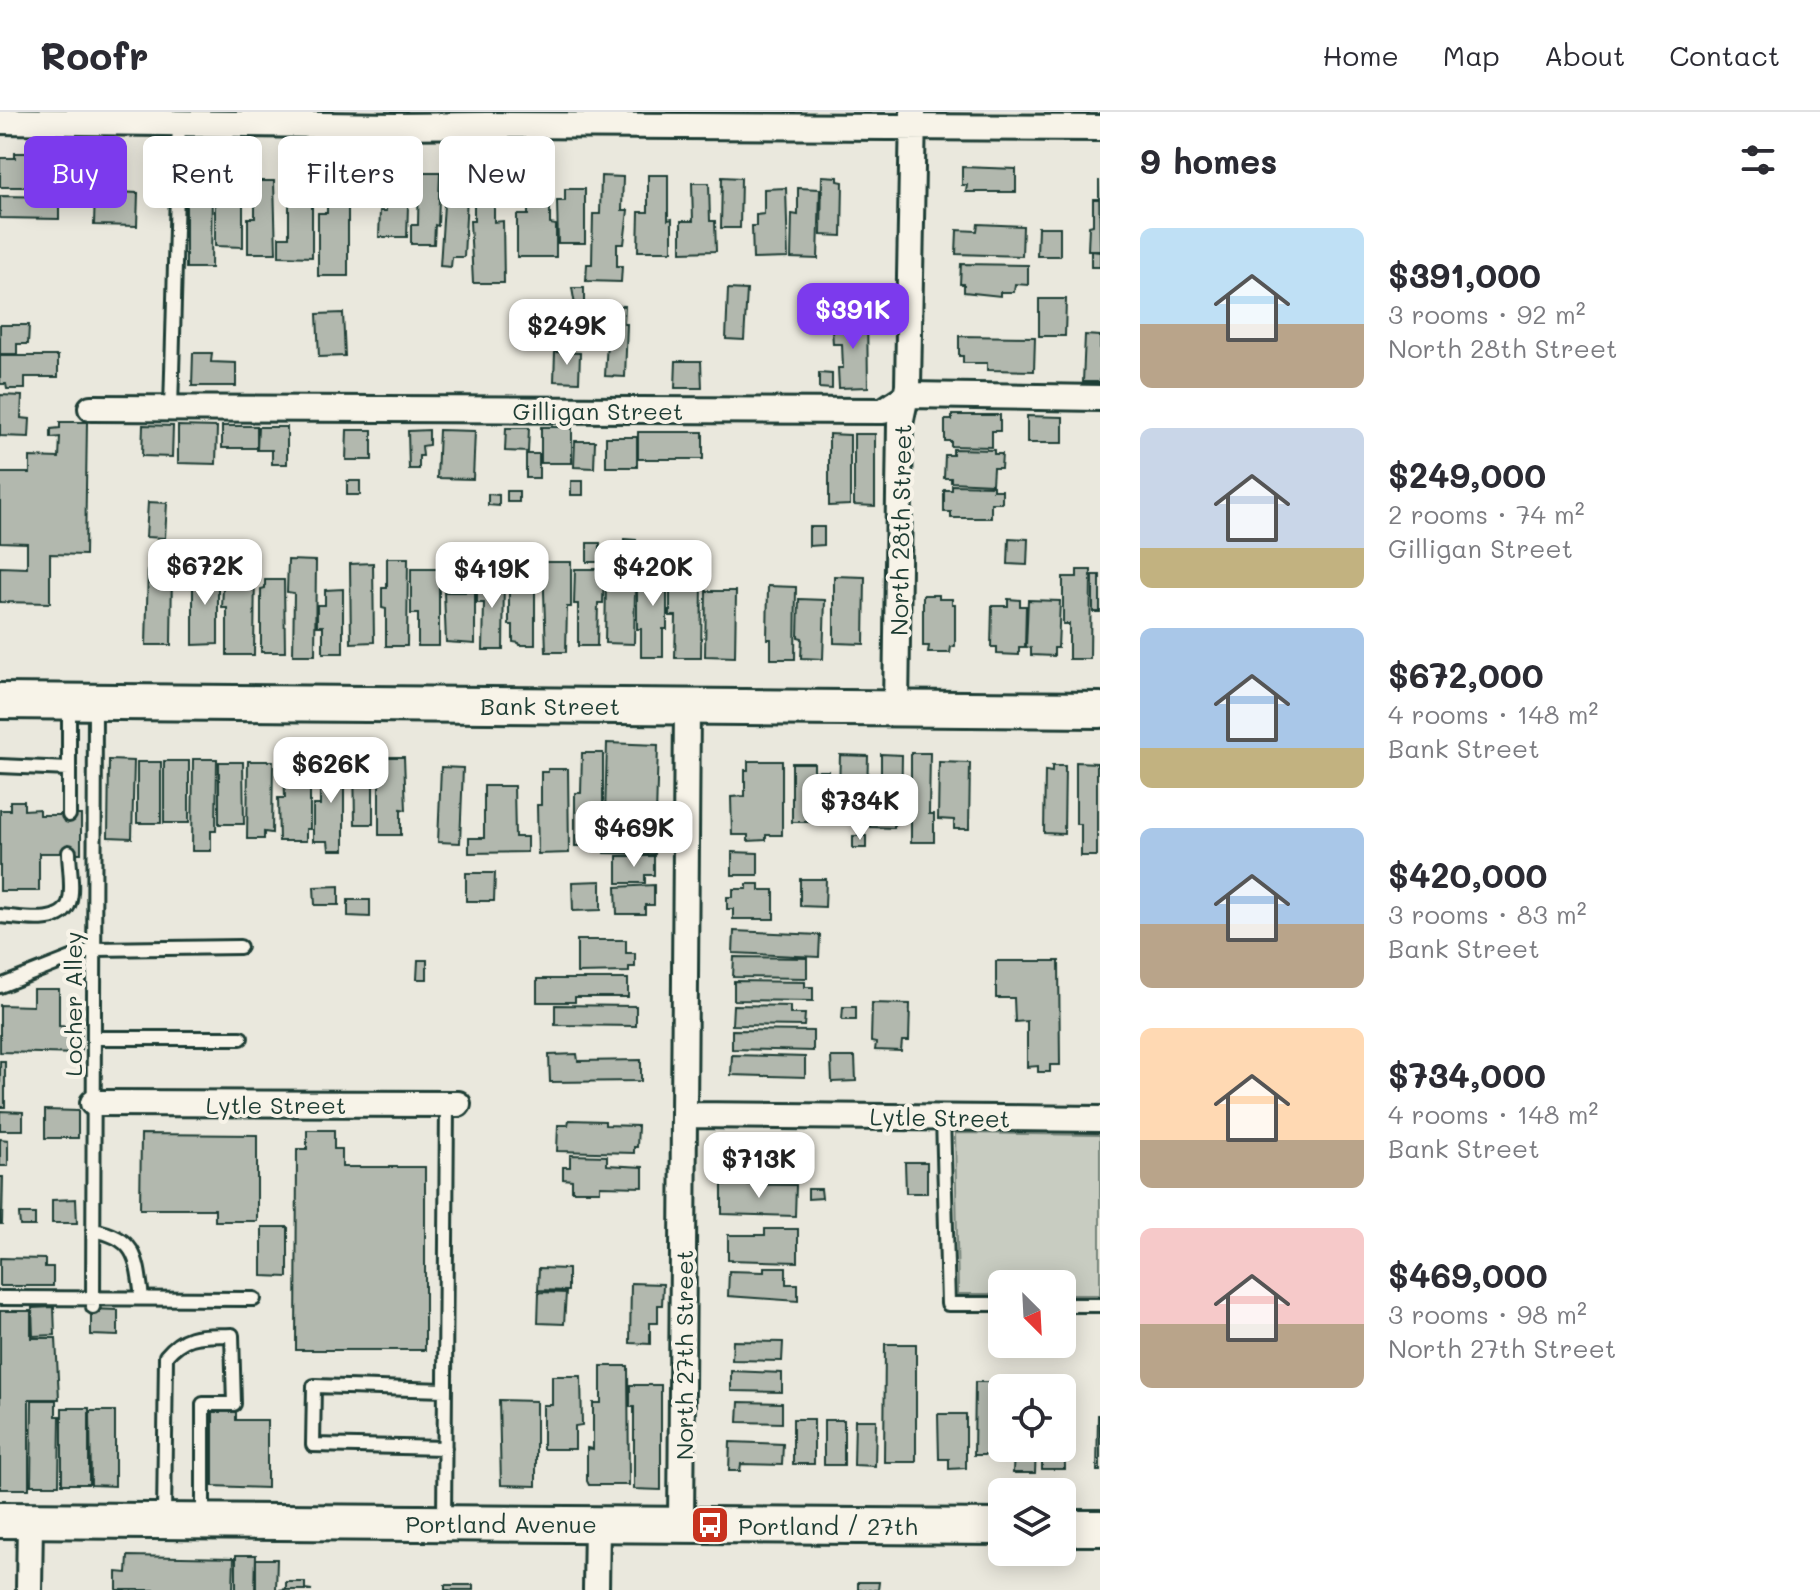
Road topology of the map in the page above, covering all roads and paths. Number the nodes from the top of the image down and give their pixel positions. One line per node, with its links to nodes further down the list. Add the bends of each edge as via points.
1 (179, 118): 2 (street); 5 (street); 10 (lane)
2 (449, 119): 3 (street)
3 (697, 119): 4 (street)
4 (913, 120): 6 (street); 7 (street, North 28th Street)
5 (0, 121)
6 (1100, 128)
7 (907, 395): 8 (street, Gilligan Street); 10 (street, Gilligan Street, via 883,411); 14 (street, North 28th Street, via 900,424)
8 (1100, 398)
9 (91, 408): 10 (street, Gilligan Street)
10 (171, 409)
11 (0, 701): 12 (street, Bank Street)
12 (82, 702): 13 (street, Bank Street); 17 (lane); 22 (lane, Locher Alley)
13 (687, 706): 14 (street, Bank Street); 28 (street, North 27th Street)
14 (896, 708): 15 (street, Bank Street)
15 (1100, 710)
16 (0, 766): 17 (lane)
17 (69, 769): 18 (lane)
18 (69, 815)
19 (69, 852): 20 (lane, via 70,902 64,911 55,918)
20 (0, 916)
21 (240, 947): 22 (lane)
22 (94, 949): 23 (lane); 24 (lane, Locher Alley)
23 (0, 986)
24 (94, 1038): 25 (lane); 26 (lane, Locher Alley)
25 (241, 1038)
26 (93, 1103): 27 (street, Lytle Street); 31 (lane, Locher Alley)
27 (452, 1104): 39 (lane)
28 (685, 1115): 29 (street, Lytle Street); 46 (street, North 27th Street)
29 (943, 1117): 30 (street, Lytle Street); 36 (lane, via 948,1304)
30 (1100, 1119)
31 (93, 1230): 33 (lane, via 113,1233 129,1246); 35 (lane, Locher Alley)
32 (0, 1298): 35 (lane)
33 (142, 1298): 34 (lane); 35 (lane)
34 (254, 1299)
35 (93, 1302)
36 (988, 1304)
37 (1076, 1305): 38 (lane)
38 (1100, 1305)
39 (445, 1390): 40 (lane); 40 (lane, via 314,1386 313,1445)
40 (445, 1448): 44 (lane)
41 (15, 1520): 42 (street, Portland Avenue); 50 (street)
42 (164, 1522): 43 (street, Portland Avenue); 43 (lane, via 166,1356 191,1336 232,1335 234,1404 203,1404)
43 (203, 1522): 44 (street, Portland Avenue)
44 (444, 1523): 45 (street, Portland Avenue)
45 (597, 1524): 46 (street, Portland Avenue); 51 (street)
46 (681, 1525): 47 (street, Portland Avenue)
47 (988, 1527)
48 (1076, 1528): 49 (street)
49 (1100, 1528)
50 (29, 1590)
51 (596, 1590)

